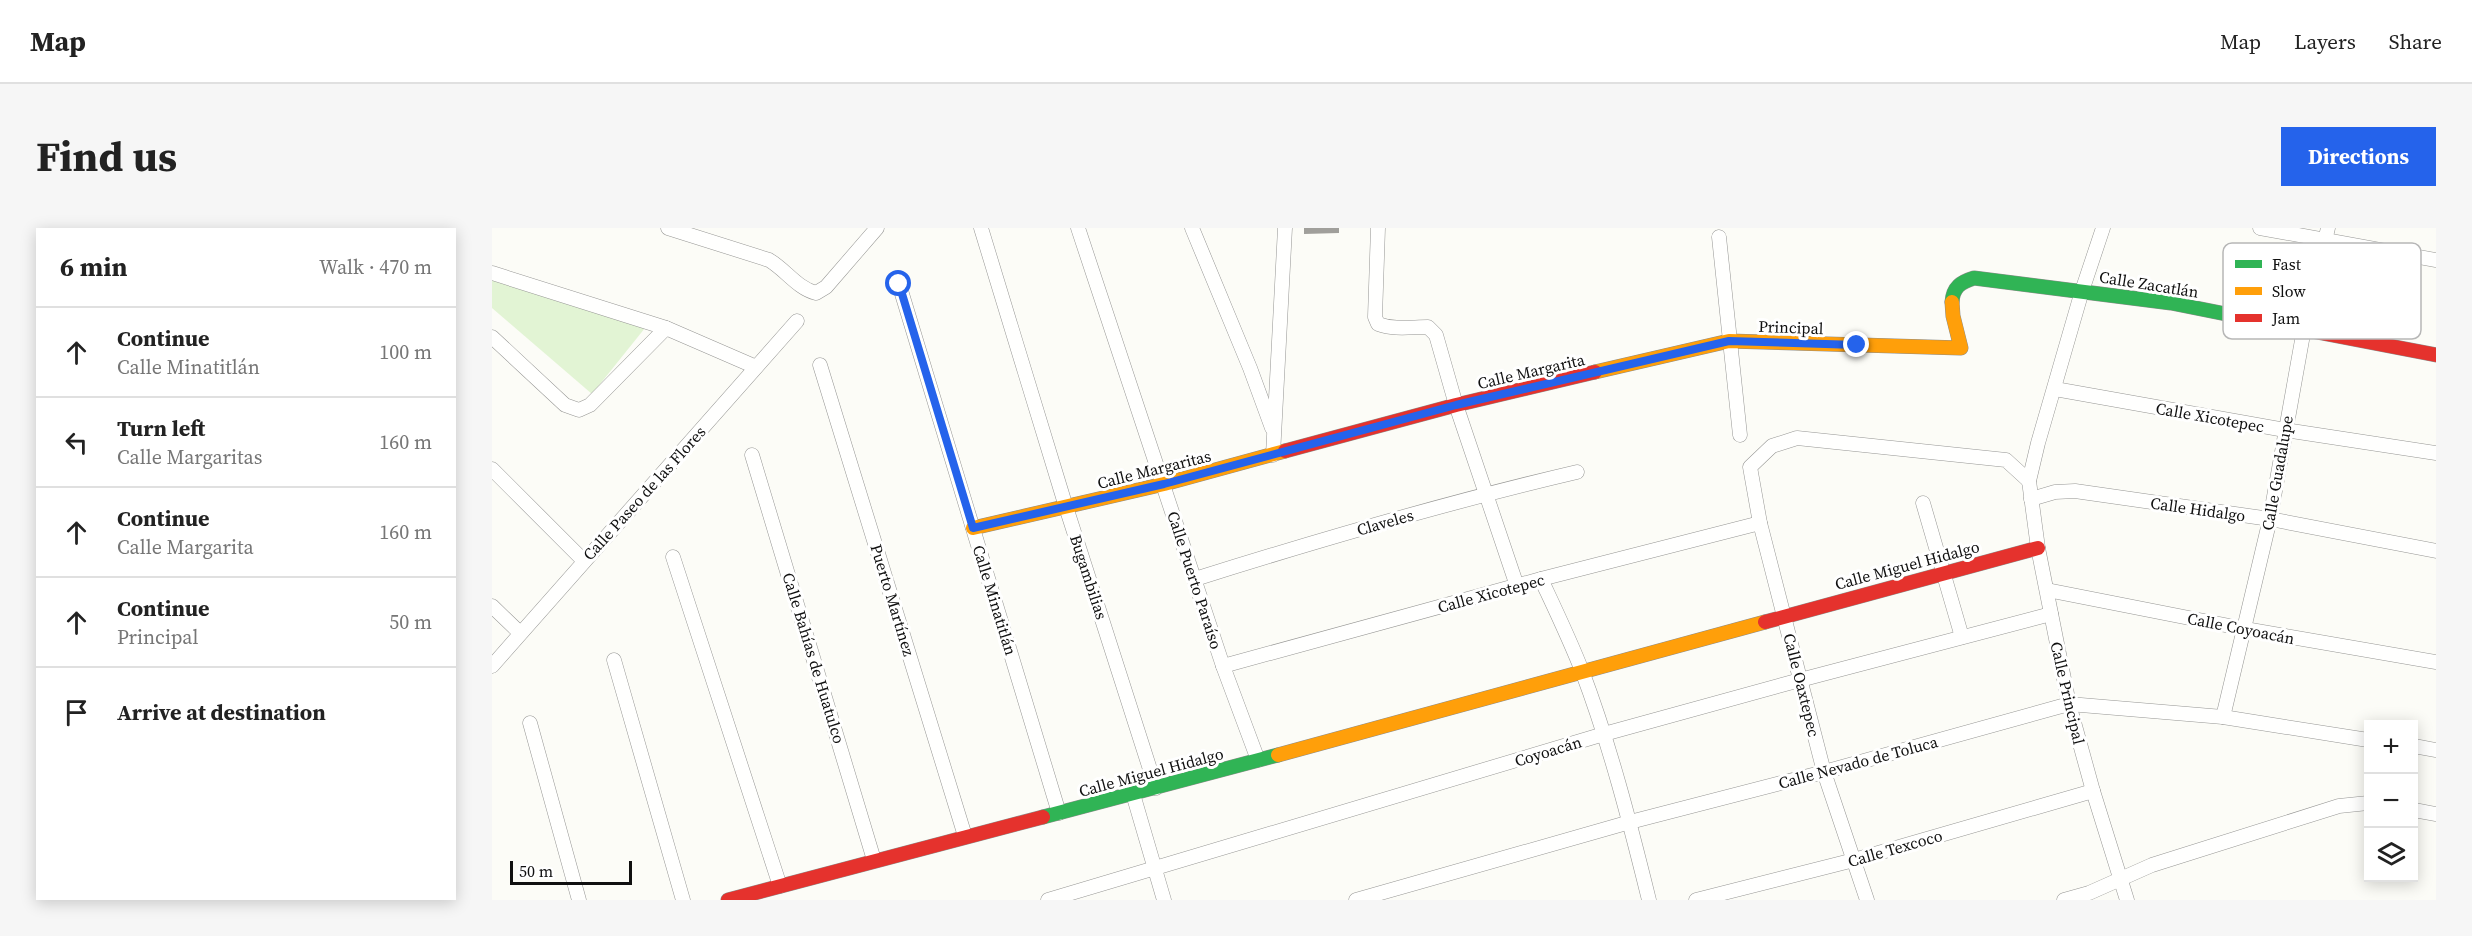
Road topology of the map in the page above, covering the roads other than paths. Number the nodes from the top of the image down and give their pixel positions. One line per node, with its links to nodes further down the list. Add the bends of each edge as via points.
1 (668, 228): 2 (street, via 769,260 804,290 816,293 826,287)
2 (877, 228)
3 (981, 228): 45 (street, Bugambilias)
4 (1078, 228): 41 (street, Calle Puerto Paraíso)
5 (1192, 228): 32 (street)
6 (1286, 228): 32 (street)
7 (1378, 228): 30 (street, via 1378,324 1402,329 1428,327 1436,335)
8 (2103, 228): 17 (street, Calle Principal)
9 (2260, 228): 10 (street)
10 (2327, 234): 12 (street)
11 (1719, 237): 24 (street)
12 (2365, 243)
13 (2421, 256): 14 (street)
14 (2436, 260)
15 (492, 273): 20 (street)
16 (899, 284): 48 (street, Calle Minatitlán)
17 (2082, 291): 18 (street, Calle Zacatlán); 25 (street, Calle Zacatlán, via 1989,278 1962,280 1951,299); 29 (street, Calle Principal)
18 (2223, 313)
19 (797, 321): 28 (street, Calle Paseo de las Flores)
20 (666, 328): 21 (street, via 591,405 579,410 565,405); 28 (street)
21 (492, 337)
22 (2302, 339): 31 (street, Calle Guadalupe)
23 (2355, 339): 26 (street, Calle Zacatlán)
24 (1729, 341): 25 (street, Principal); 30 (street, Calle Margarita); 33 (street)
25 (1960, 348)
26 (2436, 355)
27 (820, 364): 87 (street, Puerto Martínez)
28 (756, 367): 52 (street, Calle Paseo de las Flores)
29 (2055, 389): 31 (street, Calle Xicotepec); 40 (street, Calle Principal)
30 (1456, 405): 34 (street, Calle Margarita); 42 (street)
31 (2285, 430): 35 (street, Calle Xicotepec); 46 (street, Calle Guadalupe)
32 (1274, 433): 37 (street)
33 (1740, 435)
34 (1343, 437): 37 (street, Calle Margaritas)
35 (2436, 453)
36 (752, 455): 88 (street, Calle Bahías de Huatulco)
37 (1273, 455): 41 (street, Calle Margaritas)
38 (492, 469): 52 (street)
39 (1577, 472): 42 (street, Claveles)
40 (2030, 481): 43 (street, Calle Principal); 47 (street, Calle Oaxtepec, via 2006,460 1797,438 1772,446 1750,467)
41 (1164, 484): 45 (street, Calle Margaritas); 54 (street, Calle Puerto Paraíso)
42 (1486, 494): 54 (street, Claveles); 56 (street)
43 (2031, 499): 46 (street, Calle Hidalgo, via 2075,491); 49 (street, Calle Principal)
44 (1923, 503): 53 (street)
45 (1066, 507): 48 (street, Calle Margaritas); 79 (street, Bugambilias)
46 (2270, 519): 50 (street, Calle Hidalgo); 61 (street, Calle Guadalupe)
47 (1760, 523): 55 (street, Calle Xicotepec); 59 (street, Calle Oaxtepec)
48 (973, 528): 84 (street, Calle Minatitlán)
49 (2038, 548): 53 (street, Calle Miguel Hidalgo); 57 (street, Calle Principal)
50 (2436, 551)
51 (673, 557): 92 (street)
52 (584, 561): 62 (street, Calle Paseo de las Flores)
53 (1943, 572): 59 (street, Calle Miguel Hidalgo); 63 (street)
54 (1195, 579): 67 (street, Calle Puerto Paraíso)
55 (1541, 579): 56 (street, Calle Xicotepec); 68 (street)
56 (1517, 586): 67 (street, Calle Xicotepec)
57 (2046, 590): 60 (street, Calle Principal); 61 (street, Calle Coyoacán)
58 (492, 606): 62 (street)
59 (1785, 615): 68 (street, Calle Miguel Hidalgo); 69 (street, Calle Oaxtepec)
60 (2051, 615): 63 (street, Coyoacán); 70 (street, Calle Principal)
61 (2245, 629): 65 (street, Calle Coyoacán); 71 (street, Calle Guadalupe)
62 (520, 633): 66 (street, Calle Paseo de las Flores)
63 (1962, 637): 69 (street, Coyoacán)
64 (614, 660): 94 (street)
65 (2436, 662)
66 (492, 666)
67 (1223, 666): 77 (street, Calle Puerto Paraíso)
68 (1582, 670): 73 (street); 77 (street, Calle Miguel Hidalgo)
69 (1800, 680): 73 (street, Coyoacán); 78 (street, Calle Oaxtepec)
70 (2069, 704): 71 (street, Calle Nevado de Toluca); 78 (street, Calle Nevado de Toluca); 80 (street, Calle Principal)
71 (2223, 717): 74 (street, Calle Nevado de Toluca)
72 (530, 723): 93 (street)
73 (1604, 734): 86 (street); 90 (street, Coyoacán)
74 (2364, 739)
75 (2418, 747): 76 (street)
76 (2436, 750)
77 (1258, 760): 79 (street, Calle Miguel Hidalgo)
78 (1824, 772): 86 (street, Calle Nevado de Toluca); 89 (street, Calle Oaxtepec)
79 (1156, 788): 81 (street, Calle Miguel Hidalgo)
80 (2092, 791): 89 (street, Calle Texcoco); 91 (street, Calle Principal)
81 (1133, 795): 84 (street, Calle Miguel Hidalgo); 90 (street)
82 (2364, 803): 91 (street, via 2339,806 2152,865)
83 (2418, 811): 85 (street)
84 (1059, 813): 87 (street, Calle Miguel Hidalgo)
85 (2436, 814)
86 (1630, 822): 98 (street, Calle Nevado de Toluca); 99 (street)
87 (965, 836): 88 (street, Calle Miguel Hidalgo)
88 (874, 860): 92 (street, Calle Miguel Hidalgo)
89 (1854, 860): 100 (street, Calle Texcoco); 101 (street, Calle Oaxtepec)
90 (1155, 867): 96 (street, Coyoacán); 97 (street)
91 (2121, 880): 102 (street); 103 (street, Calle Principal)
92 (780, 886): 95 (street, Calle Miguel Hidalgo)
93 (579, 900)
94 (683, 900)
95 (728, 900)
96 (1048, 900)
97 (1164, 900)
98 (1356, 900)
99 (1649, 900)
100 (1695, 900)
101 (1867, 900)
102 (2064, 900)
103 (2127, 900)

